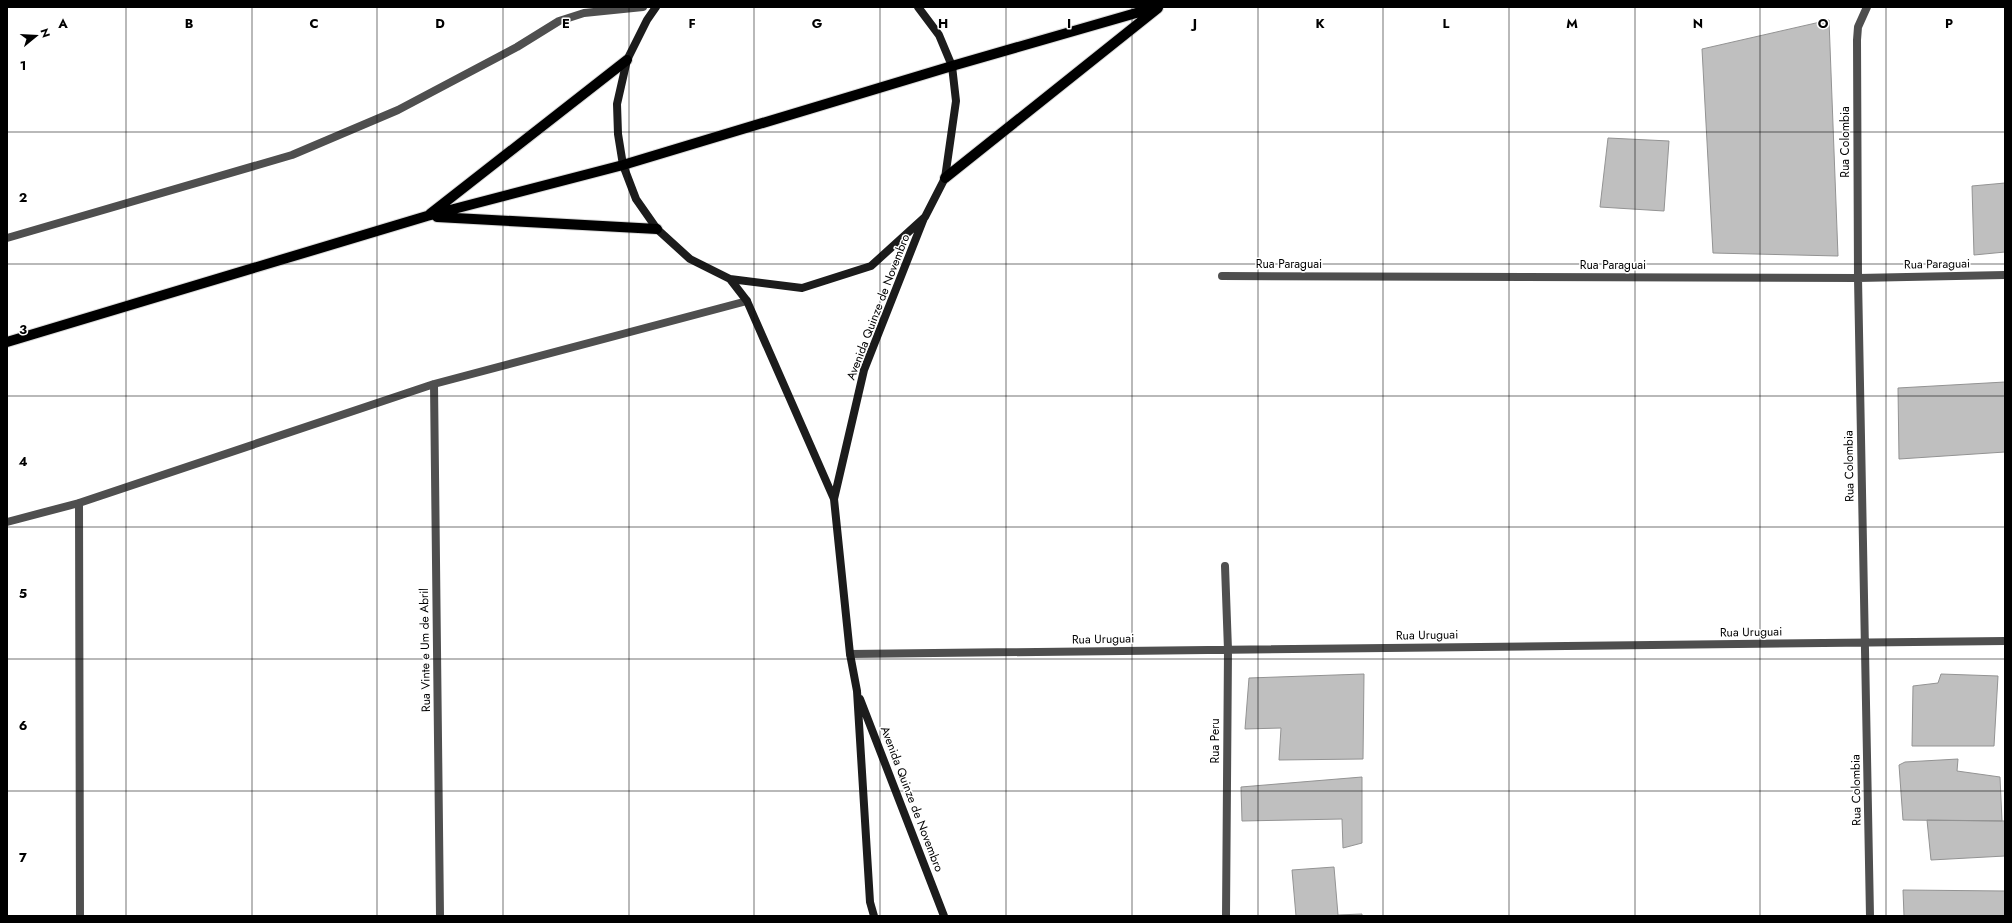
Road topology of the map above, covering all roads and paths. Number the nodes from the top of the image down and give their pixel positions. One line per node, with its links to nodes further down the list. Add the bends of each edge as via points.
1 (643, 7): 13 (street, via 584,13 559,21 517,47 398,110 292,155)
2 (656, 7): 6 (main road)
3 (918, 7): 7 (main road, Avenida Quinze de Novembro, via 940,35)
4 (1158, 7): 7 (main road); 9 (main road)
5 (1867, 7): 16 (street, Rua Colombia, via 1858,27 1857,40)
6 (626, 60): 8 (main road, via 617,104 618,134); 10 (main road)
7 (952, 66): 8 (main road); 9 (main road, Avenida Quinze de Novembro, via 956,101)
8 (624, 165): 10 (main road); 12 (main road, via 636,199)
9 (945, 178): 11 (main road, Avenida Quinze de Novembro)
10 (427, 216): 12 (main road); 19 (main road)
11 (925, 217): 17 (main road, via 871,266 809,286 802,288); 21 (main road, Avenida Quinze de Novembro, via 864,370)
12 (657, 229): 17 (main road, via 690,259)
13 (7, 238)
14 (2005, 275): 16 (street, Rua Paraguai)
15 (1222, 276): 16 (street, Rua Paraguai)
16 (1858, 278): 26 (street, Rua Colombia)
17 (730, 279): 18 (main road, Avenida Quinze de Novembro)
18 (747, 301): 20 (street); 21 (main road, Avenida Quinze de Novembro)
19 (7, 342)
20 (434, 384): 22 (street); 31 (street, Rua Vinte e Um de Abril)
21 (834, 499): 28 (main road, Avenida Quinze de Novembro)
22 (79, 503): 23 (street); 30 (street)
23 (7, 522)
24 (1226, 566): 27 (street, Rua Peru)
25 (2005, 641): 26 (street, Rua Uruguai)
26 (1865, 642): 27 (street, Rua Uruguai); 35 (street, Rua Colombia)
27 (1228, 650): 28 (street, Rua Uruguai); 34 (street, Rua Peru)
28 (850, 654): 29 (main road, Avenida Quinze de Novembro)
29 (857, 691): 32 (main road, Avenida Quinze de Novembro, via 870,902); 33 (main road, Avenida Quinze de Novembro)
30 (80, 916)
31 (440, 916)
32 (874, 916)
33 (944, 916)
34 (1226, 916)
35 (1870, 916)

